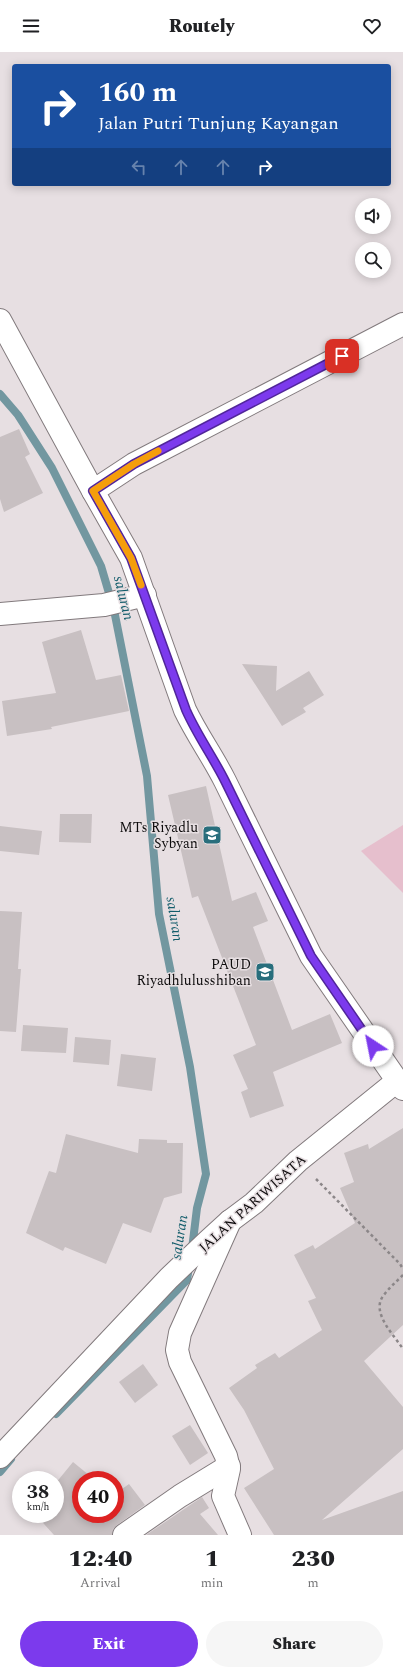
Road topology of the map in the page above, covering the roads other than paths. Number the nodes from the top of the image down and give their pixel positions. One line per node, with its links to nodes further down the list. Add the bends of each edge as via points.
1 (0, 320): 3 (street)
2 (403, 324): 3 (street, via 134,464)
3 (93, 491): 4 (street, via 131,558)
4 (140, 596): 5 (street, via 104,605); 6 (street, via 188,716 225,781 311,956)
5 (0, 614)
6 (400, 1085): 7 (street, JALAN PARIWISATA, via 298,1161 254,1203)
7 (230, 1221): 8 (street, JALAN PARIWISATA, via 169,1278); 9 (street, via 177,1344 180,1362)
8 (0, 1457)
9 (229, 1466): 10 (street); 11 (street, via 223,1496)
10 (124, 1535)
11 (240, 1535)

